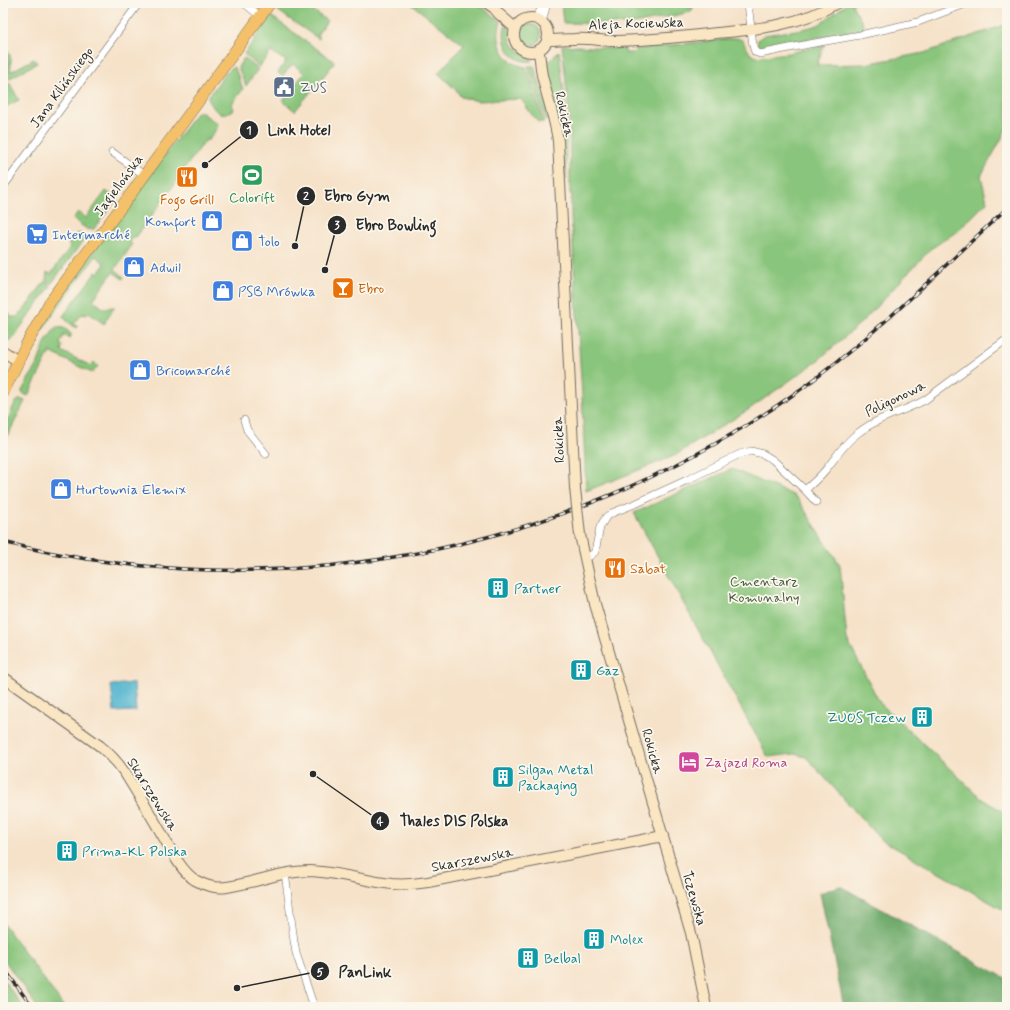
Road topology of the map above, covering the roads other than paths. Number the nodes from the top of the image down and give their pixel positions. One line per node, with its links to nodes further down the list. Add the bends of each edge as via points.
1 (139, 3): 17 (street, Jana Kilińskiego)
2 (244, 3): 9 (street)
3 (270, 3): 9 (main road, Jagiellońska)
4 (546, 3): 10 (street)
5 (748, 3): 12 (street)
6 (837, 3): 12 (street, Aleja Kociewska, via 793,22)
7 (968, 3): 12 (street, via 918,22 760,54 754,50)
8 (491, 5): 11 (street, via 501,9)
9 (260, 16): 16 (main road, Jagiellońska)
10 (538, 20): 11 (street, via 530,18); 13 (street, via 544,25)
11 (518, 25): 14 (street, via 514,34 516,44 525,51)
12 (750, 30): 13 (street, Aleja Kociewska, via 654,40 615,41 575,38 560,34)
13 (547, 36): 14 (street, via 544,46)
14 (535, 51): 26 (street, Rokicka, bridge, via 535,63 541,73 558,141 575,488)
15 (112, 152): 16 (street)
16 (144, 175): 20 (main road, Jagiellońska, via 50,302)
17 (3, 187)
18 (1007, 339): 24 (street, Poligonowa, via 925,400 879,420 857,433 827,469)
19 (3, 352): 20 (street)
20 (18, 361): 21 (main road, Jagiellońska)
21 (3, 393)
22 (244, 420): 23 (street, via 246,430)
23 (266, 454)
24 (805, 490): 25 (street); 26 (street, via 763,454 751,451 740,454 606,517 600,527 595,552)
25 (816, 502)
26 (585, 558): 28 (street, Rokicka, via 595,604)
27 (3, 677): 30 (street, Skarszewska, via 117,761 174,855 194,879 213,887 226,887)
28 (652, 798): 29 (street, Tczewska)
29 (663, 836): 30 (street, Skarszewska, via 412,884 390,884 324,872); 32 (street, Tczewska, via 691,933)
30 (285, 874): 31 (street, via 296,952)
31 (314, 1007)
32 (706, 1007)

